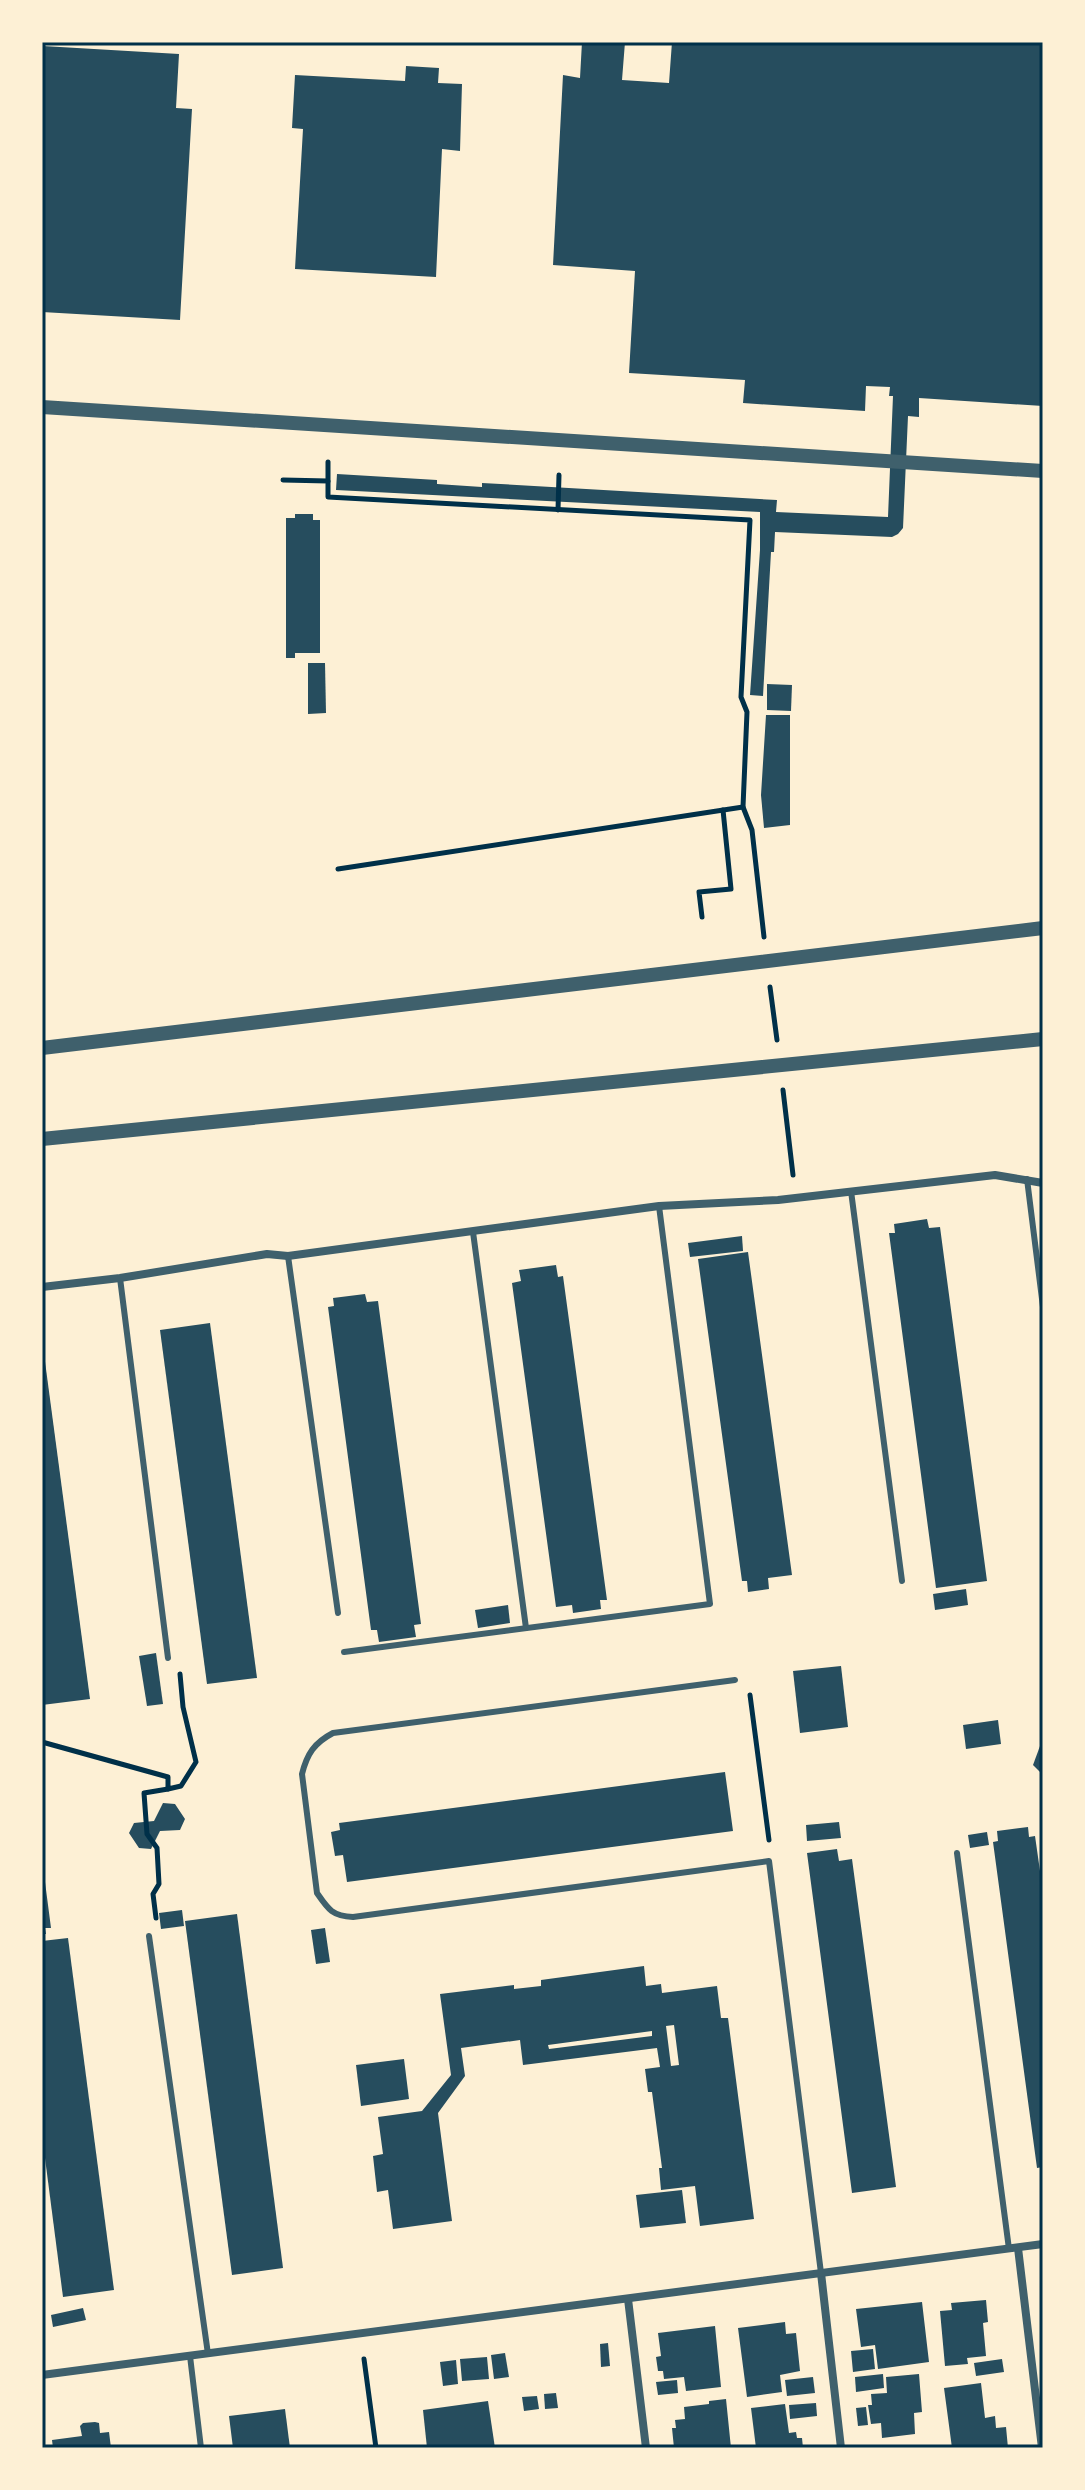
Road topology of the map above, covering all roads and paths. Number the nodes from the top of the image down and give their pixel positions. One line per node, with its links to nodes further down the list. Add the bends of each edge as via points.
1 (42, 407): 3 (street)
2 (328, 462): 6 (path)
3 (1043, 471)
4 (559, 475): 7 (path)
5 (283, 480): 6 (path)
6 (328, 481): 7 (path, via 328,497)
7 (558, 510): 8 (path, via 750,520 741,697 747,712)
8 (743, 807): 9 (path); 13 (path, via 752,830)
9 (723, 810): 10 (path); 11 (path, via 731,889 699,892)
10 (338, 869)
11 (702, 917)
12 (1043, 928): 17 (street)
13 (766, 952)
14 (770, 982): 16 (path)
15 (1043, 1039): 19 (street)
16 (777, 1043)
17 (42, 1048)
18 (783, 1089): 21 (path)
19 (42, 1139)
20 (1027, 1179): 22 (street); 23 (street, via 995,1175); 29 (lane)
21 (794, 1180)
22 (1043, 1183)
23 (851, 1191): 24 (street); 30 (lane)
24 (659, 1206): 25 (street); 32 (lane, via 710,1604)
25 (473, 1232): 26 (street); 32 (lane)
26 (288, 1256): 27 (street, via 267,1254); 31 (lane)
27 (120, 1278): 28 (street); 34 (lane)
28 (42, 1287)
29 (1043, 1307)
30 (902, 1581)
31 (338, 1613)
32 (526, 1628): 33 (lane)
33 (344, 1652)
34 (168, 1658): 37 (path, via 178,1658 196,1762 181,1786)
35 (735, 1680): 39 (path, via 746,1681 750,1695); 39 (lane, via 333,1733 307,1755 302,1774 317,1893 326,1908 340,1917 353,1917)
36 (42, 1742): 37 (path, via 168,1777)
37 (168, 1789): 40 (path, via 144,1793 159,1884 153,1894 157,1928)
38 (957, 1853): 42 (lane)
39 (769, 1861): 43 (lane)
40 (149, 1936): 45 (lane)
41 (1043, 2244): 42 (street)
42 (1014, 2248): 43 (street); 53 (street)
43 (821, 2273): 44 (street); 52 (street)
44 (628, 2299): 45 (street); 51 (street)
45 (208, 2354): 46 (street)
46 (190, 2356): 48 (street); 49 (lane)
47 (364, 2359): 50 (path)
48 (42, 2375)
49 (201, 2448)
50 (376, 2448)
51 (646, 2448)
52 (841, 2448)
53 (1042, 2448)

